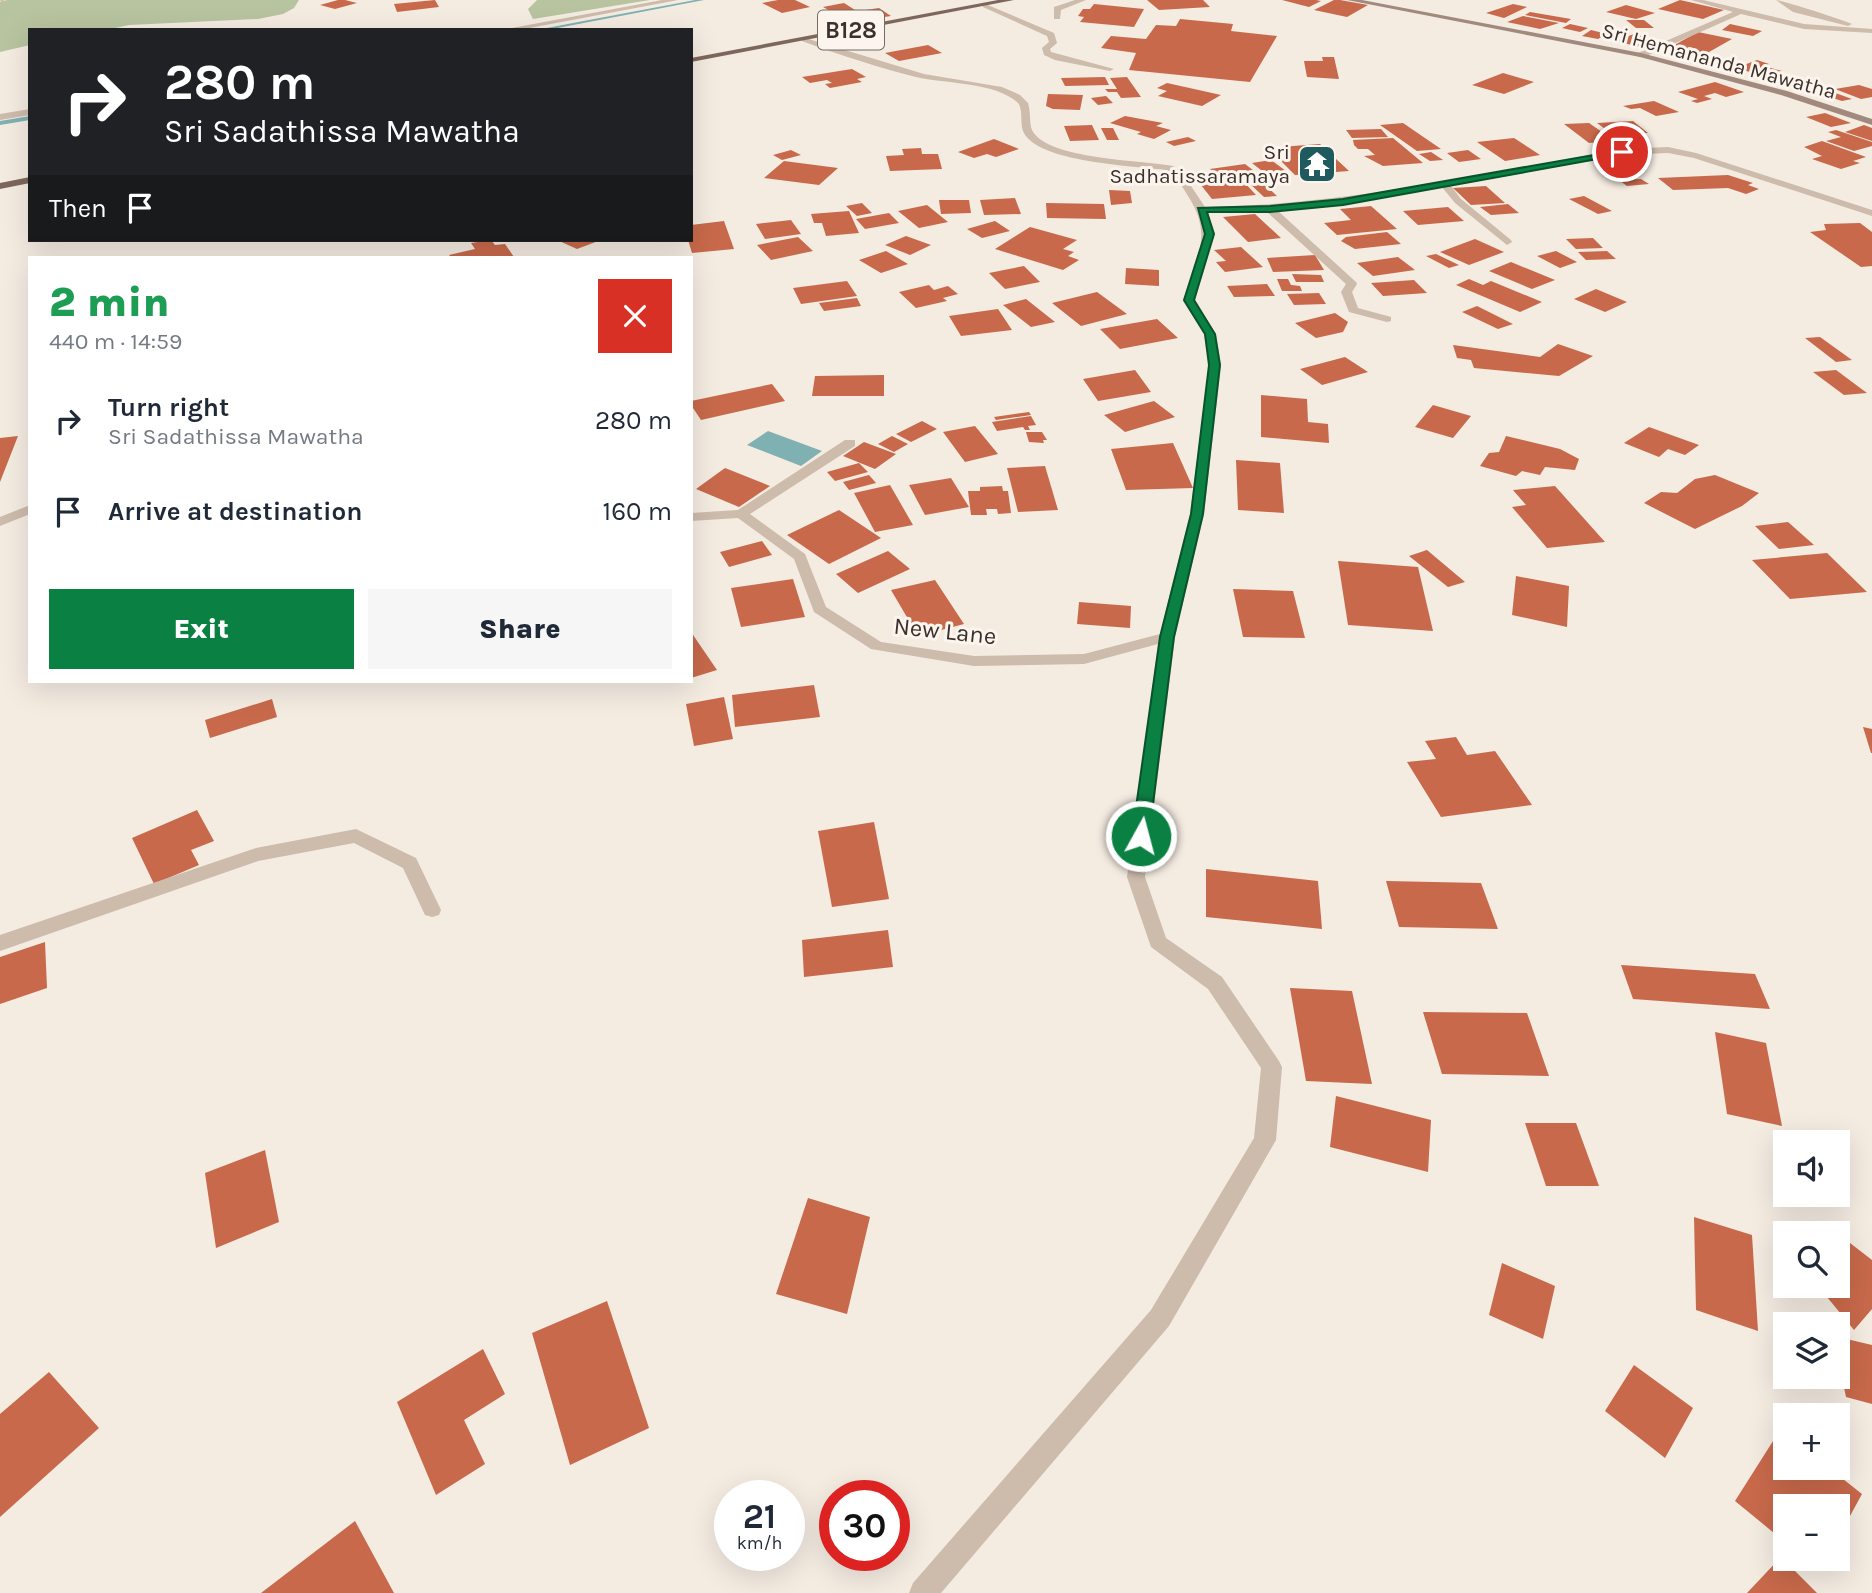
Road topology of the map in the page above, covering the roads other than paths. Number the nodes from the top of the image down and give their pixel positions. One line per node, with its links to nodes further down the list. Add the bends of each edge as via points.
1 (674, 0): 10 (street)
2 (1010, 0): 7 (main road, B128)
3 (1082, 0): 9 (street, via 1057,9)
4 (1351, 0): 13 (main road, Sri Hemananda Mawatha)
5 (1695, 0): 8 (street)
6 (1780, 0): 11 (street, via 1797,10)
7 (986, 5): 12 (main road, B128); 15 (street, via 1051,35 1053,44 1046,48 1047,53)
8 (1740, 12): 11 (street, via 1840,33); 13 (street)
9 (1057, 17)
10 (516, 28)
11 (1872, 29)
12 (805, 39): 14 (main road, B128); 23 (street, via 906,72 1016,96 1024,103 1027,130 1034,139 1066,154 1170,168)
13 (1641, 55): 18 (main road, Sri Hemananda Mawatha)
14 (693, 60)
15 (1110, 69)
16 (28, 112): 17 (street)
17 (0, 117)
18 (1872, 122)
19 (28, 180): 21 (main road)
20 (1444, 183): 22 (street, via 1343,202); 24 (street, via 1622,152 1668,150); 25 (street, via 1458,201)
21 (0, 186)
22 (1270, 209): 23 (street); 26 (street, via 1352,284 1346,292 1353,310)
23 (1202, 210): 32 (street, via 1209,234 1189,300 1210,334 1215,365 1197,514)
24 (1872, 213)
25 (1507, 242)
26 (1387, 319)
27 (850, 443): 29 (street)
28 (28, 510): 31 (street)
29 (741, 514): 30 (street); 32 (street, New Lane, via 800,557 819,609 877,646 974,661 1084,659)
30 (693, 517)
31 (0, 522)
32 (1167, 637): 35 (street, via 1136,877 1158,942 1215,983 1272,1067 1265,1140 1160,1318)
33 (432, 910): 34 (street, via 410,863 356,836 256,855)
34 (0, 943)
35 (923, 1593)

